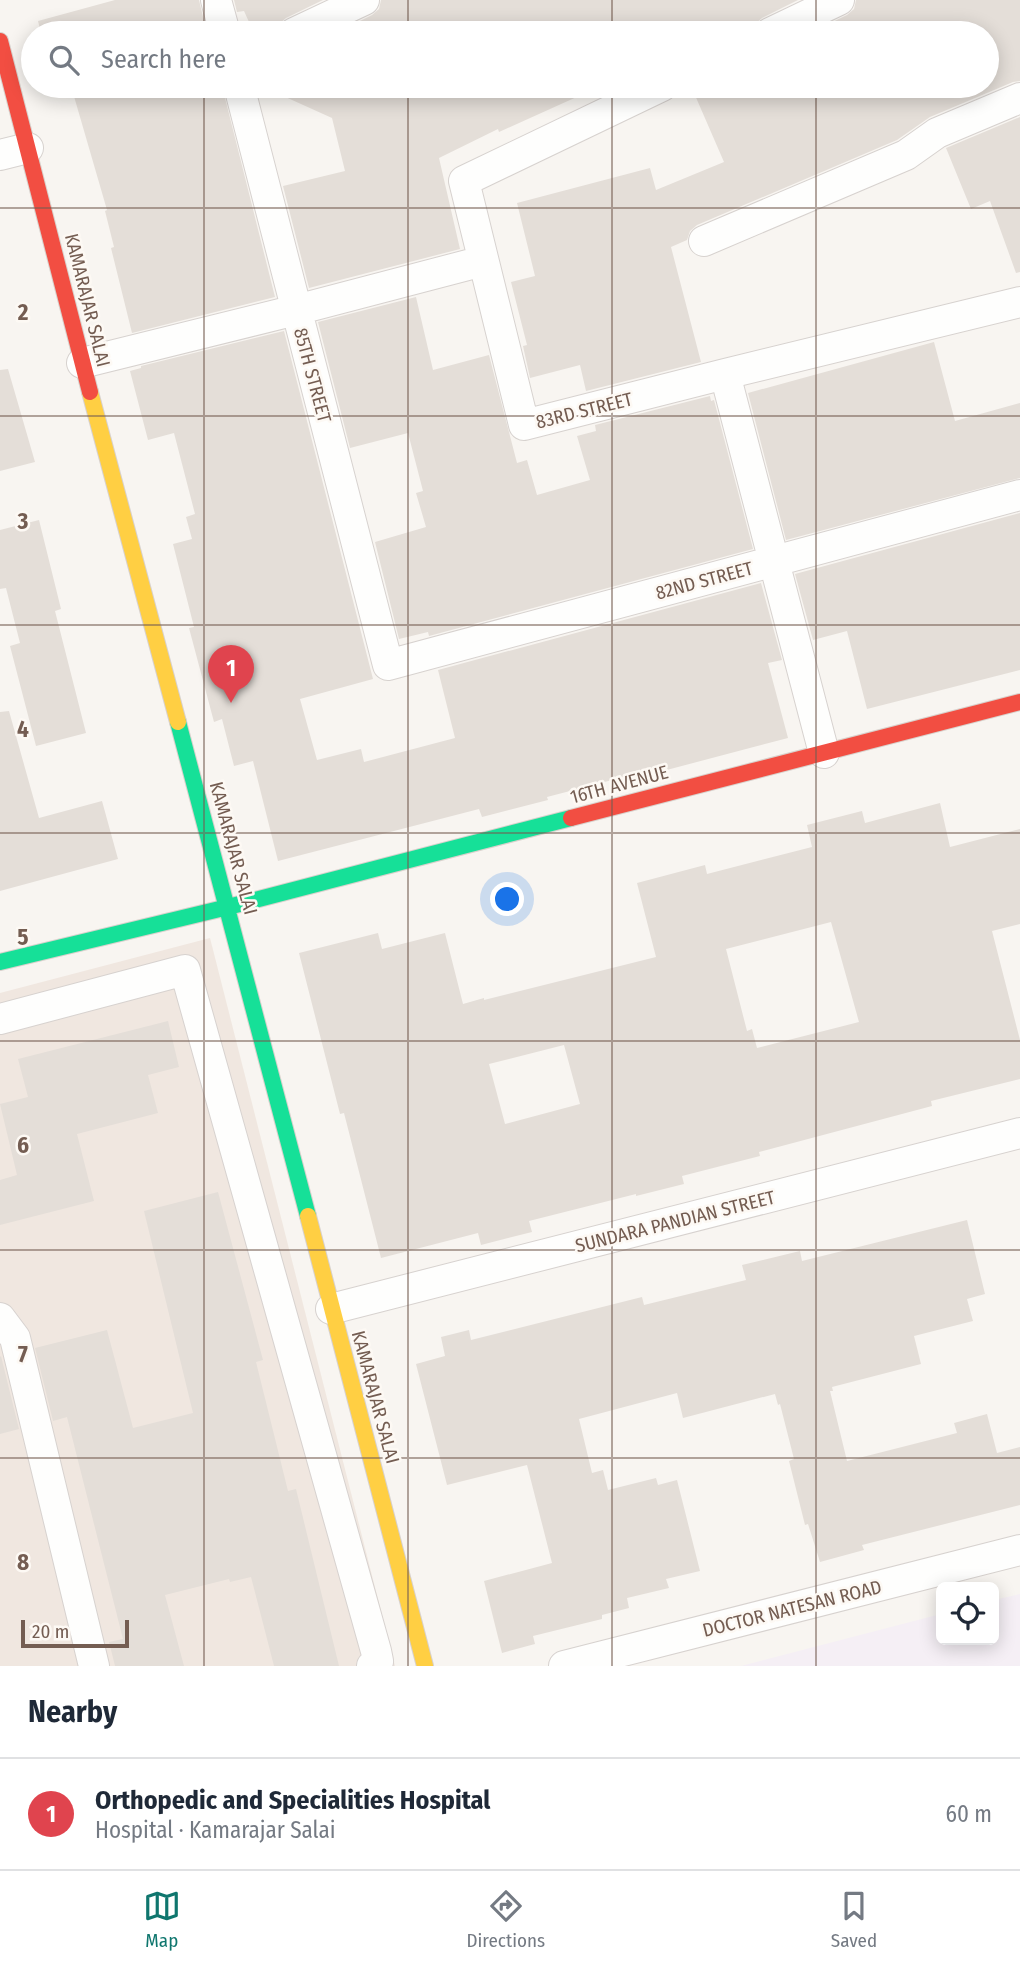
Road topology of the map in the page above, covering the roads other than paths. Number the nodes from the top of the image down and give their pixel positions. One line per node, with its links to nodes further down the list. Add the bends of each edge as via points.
1 (216, 0): 4 (street)
2 (364, 0): 5 (street)
3 (839, 0): 6 (street)
4 (222, 21)
5 (319, 21)
6 (795, 21)
7 (0, 41): 11 (street, KAMARAJAR SALAI)
8 (242, 98): 16 (street, 85TH STREET)
9 (637, 98): 14 (street, 83RD STREET, via 464,181)
10 (1020, 98): 13 (street, via 937,133 906,155)
11 (28, 148): 12 (street); 17 (street, KAMARAJAR SALAI)
12 (0, 155)
13 (704, 242)
14 (483, 261): 16 (street); 18 (street, 83RD STREET, via 524,425)
15 (1020, 302): 18 (street, 83RD STREET)
16 (296, 310): 17 (street); 21 (street, 85TH STREET)
17 (82, 363): 24 (street, KAMARAJAR SALAI)
18 (724, 374): 20 (street)
19 (1020, 495): 20 (street, 82ND STREET)
20 (774, 561): 21 (street, 82ND STREET); 23 (street)
21 (388, 665)
22 (1020, 702): 23 (street, 16TH AVENUE)
23 (824, 753): 24 (street, 16TH AVENUE)
24 (228, 907): 25 (street, 16TH AVENUE); 28 (street, KAMARAJAR SALAI)
25 (0, 962)
26 (0, 1019): 32 (street, via 185,970 376,1651 377,1661)
27 (1020, 1133): 28 (street, SUNDARA PANDIAN STREET)
28 (331, 1309): 33 (street, KAMARAJAR SALAI)
29 (0, 1318): 31 (street, via 15,1338)
30 (1020, 1550): 34 (street, DOCTOR NATESAN ROAD)
31 (94, 1666)
32 (372, 1666)
33 (425, 1666)
34 (564, 1666)

